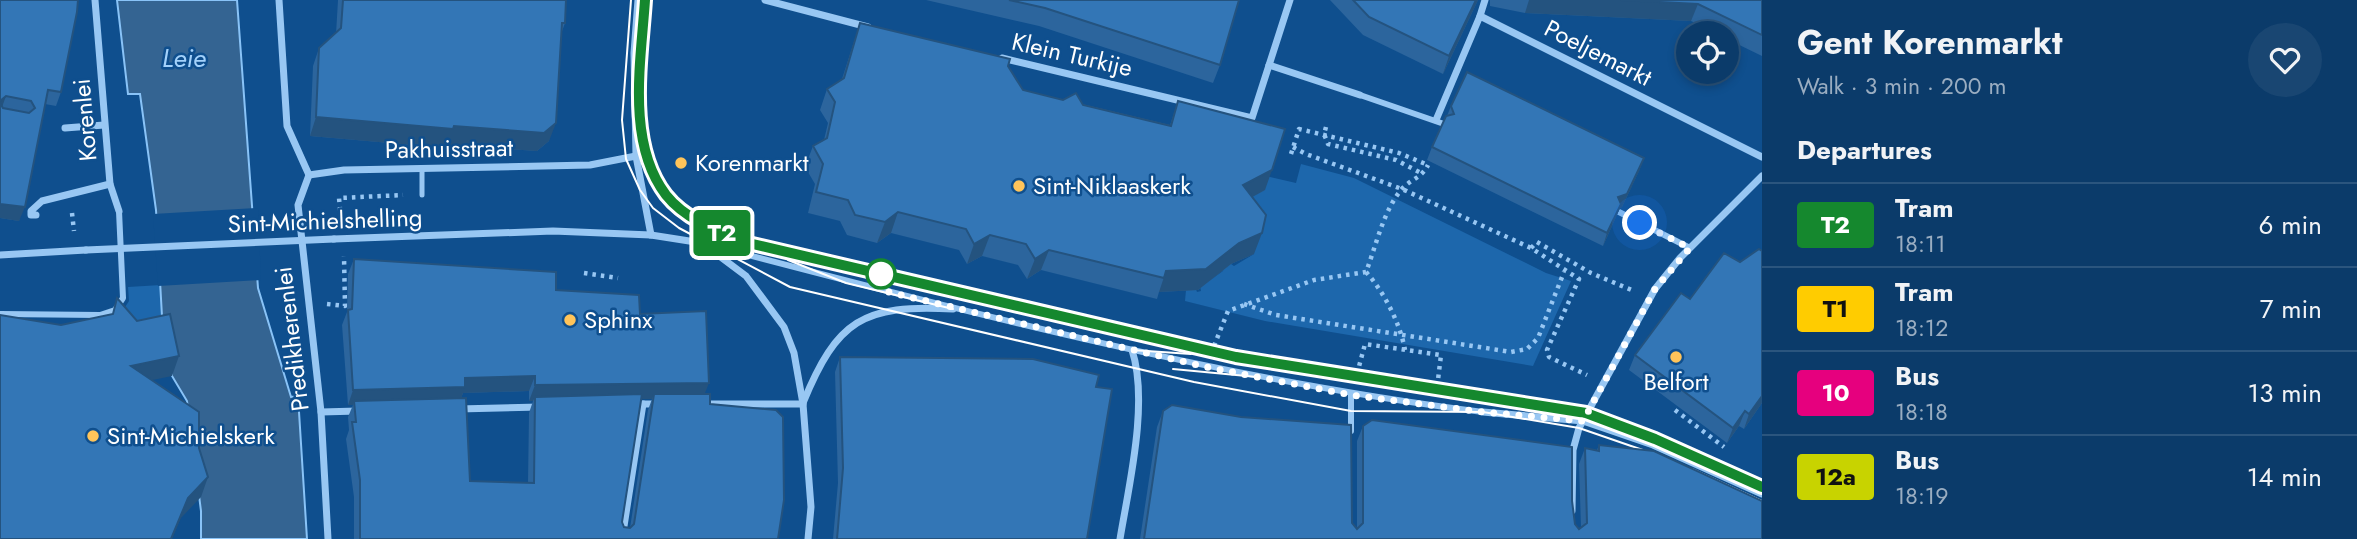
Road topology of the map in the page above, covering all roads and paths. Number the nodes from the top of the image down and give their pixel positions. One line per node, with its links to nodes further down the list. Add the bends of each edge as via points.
1 (95, 0): 14 (street, Korenlei)
2 (279, 0): 25 (street, via 287,126)
3 (638, 0): 20 (street)
4 (765, 0): 8 (street)
5 (1290, 0): 10 (street)
6 (1485, 0): 7 (street)
7 (1480, 16): 12 (street); 21 (street, Poeljemarkt)
8 (882, 30)
9 (991, 56): 10 (street, Klein Turkije, via 1252,118)
10 (1269, 65): 11 (street)
11 (1360, 95): 12 (street)
12 (1436, 120): 13 (street)
13 (1444, 124)
14 (104, 125): 16 (street); 28 (street, Korenlei)
15 (1326, 127): 17 (path)
16 (65, 128)
17 (1324, 134): 18 (path, via 1299,129); 23 (path); 26 (path, via 1328,144 1396,160)
18 (1293, 146): 19 (path); 29 (path)
19 (1291, 154)
20 (636, 156): 24 (street, Pakhuisstraat, via 590,165); 35 (street)
21 (1762, 157)
22 (1438, 158): 23 (path)
23 (1428, 165): 26 (path)
24 (422, 169): 25 (street, Pakhuisstraat); 30 (lane)
25 (309, 174): 66 (street, Predikherenlei, via 299,205)
26 (1423, 174): 29 (path)
27 (1762, 176): 39 (street)
28 (110, 184): 32 (street); 34 (street, Korenlei, via 42,201 31,211)
29 (1402, 189): 38 (path); 41 (path)
30 (422, 195): 31 (path, via 339,198)
31 (340, 210)
32 (119, 211): 49 (street, via 123,298 116,310 100,315)
33 (1619, 212): 39 (street)
34 (36, 215)
35 (651, 235): 36 (street, Sint-Michielshelling, via 553,231); 37 (street)
36 (344, 239): 40 (street, Sint-Michielshelling, bridge); 47 (path)
37 (702, 243): 48 (street); 59 (street, via 746,276 784,327)
38 (1531, 248): 42 (path); 45 (path, via 1537,242 1591,273)
39 (1690, 248): 45 (street)
40 (0, 255)
41 (1366, 272): 46 (path, via 1314,280); 50 (path, via 1378,286)
42 (1564, 272): 50 (path, via 1538,338 1527,349 1511,352); 54 (path, via 1579,279 1547,350 1549,357)
43 (584, 273): 44 (path)
44 (618, 278)
45 (1650, 298): 54 (street)
46 (1244, 304): 50 (path, via 1276,315); 53 (path, via 1228,311)
47 (345, 306)
48 (953, 309): 51 (street); 59 (street, via 889,310 847,330 828,349)
49 (0, 314)
50 (1401, 335): 52 (path)
51 (1132, 350): 53 (street); 76 (street, via 1138,369 1130,482)
52 (1405, 350): 55 (path, via 1365,344); 61 (path, via 1441,355)
53 (1206, 367): 55 (street)
54 (1604, 382): 68 (street)
55 (1351, 395): 61 (street); 69 (street)
56 (643, 404): 57 (street); 60 (street); 74 (street)
57 (670, 404)
58 (696, 404): 59 (street)
59 (803, 404): 75 (street, via 811,507)
60 (617, 405)
61 (1435, 406): 67 (street)
62 (549, 407): 63 (street)
63 (442, 409)
64 (1675, 410): 70 (path)
65 (374, 411): 66 (street)
66 (321, 412): 73 (street, Predikherenlei)
67 (1483, 412): 68 (street)
68 (1583, 421): 71 (street, via 1653,445); 72 (street, via 1573,450)
69 (1351, 441)
70 (1724, 447)
71 (1762, 494)
72 (1572, 516)
73 (328, 539)
74 (622, 539)
75 (808, 539)
76 (1120, 539)

